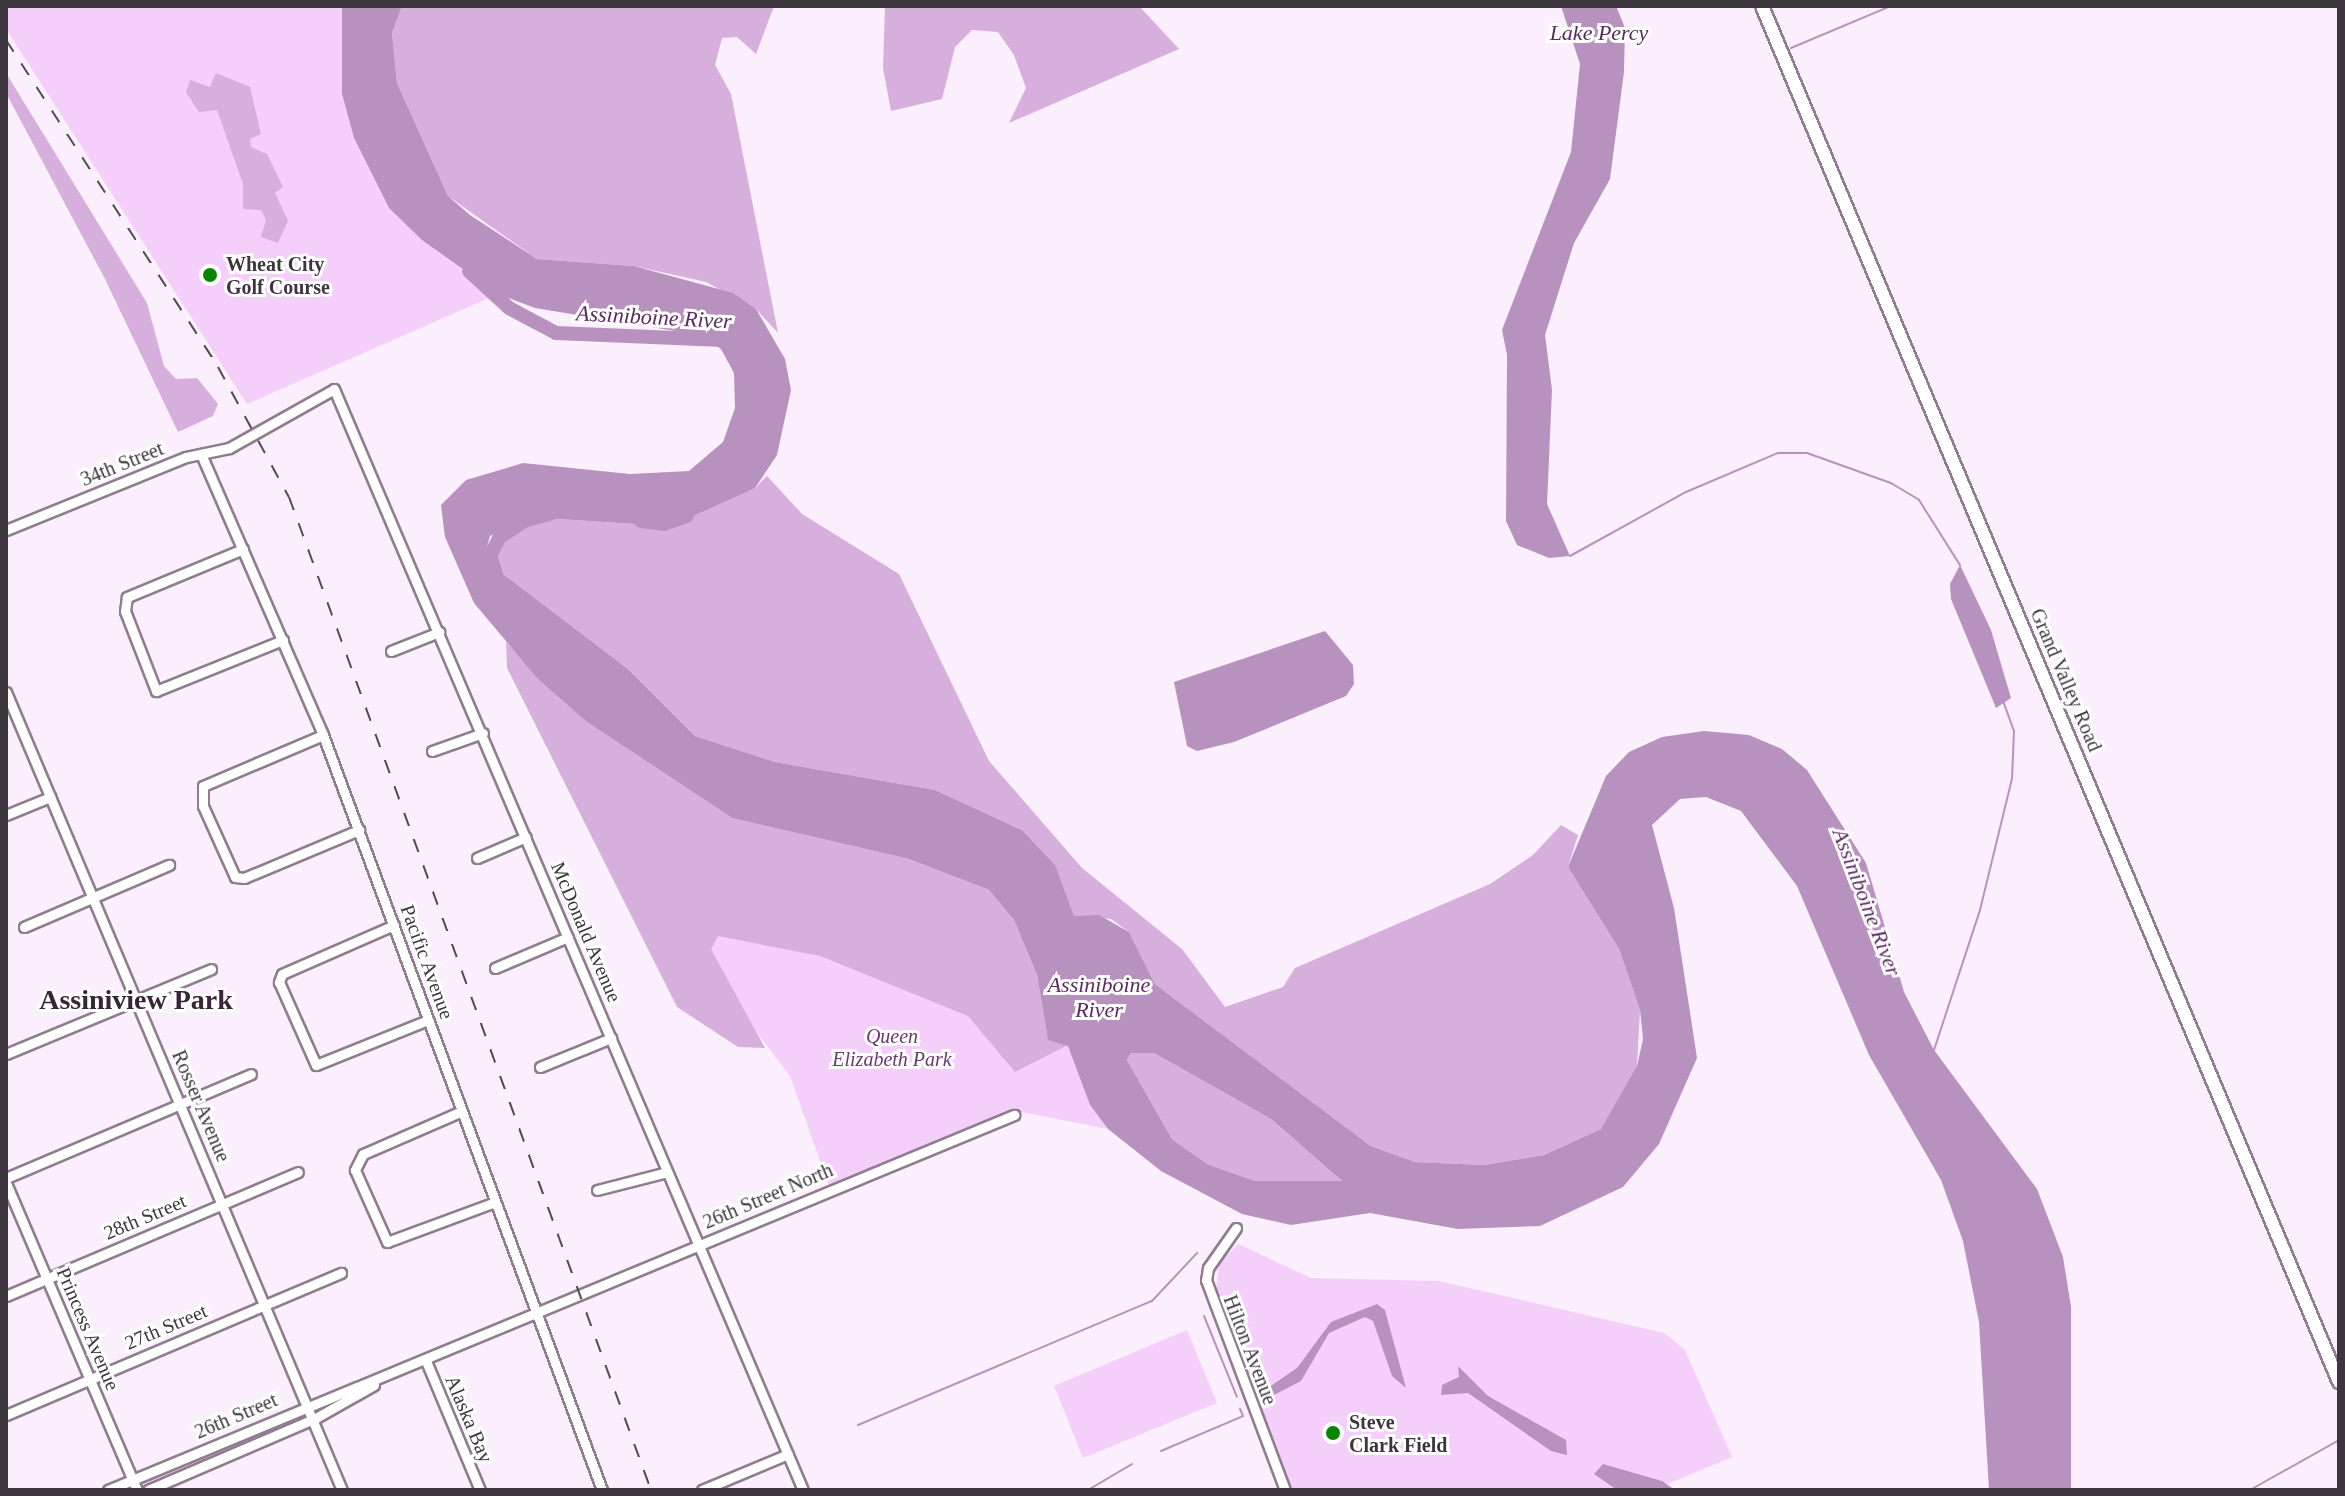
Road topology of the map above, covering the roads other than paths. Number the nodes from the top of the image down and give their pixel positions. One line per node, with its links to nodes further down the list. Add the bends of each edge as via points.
1 (1762, 6): 48 (main road, Grand Valley Road)
2 (334, 389): 3 (street, 34th Street, via 255,434); 6 (street, McDonald Avenue)
3 (201, 454): 4 (street, 34th Street); 5 (street, Pacific Avenue)
4 (6, 530)
5 (243, 549): 7 (street, Pacific Avenue); 7 (street, via 127,597 125,611 156,691)
6 (439, 632): 8 (street); 10 (street, McDonald Avenue)
7 (283, 640): 11 (street, Pacific Avenue)
8 (391, 651)
9 (6, 692): 13 (street, Rosser Avenue)
10 (483, 733): 12 (street); 16 (street, McDonald Avenue)
11 (323, 735): 15 (street, Pacific Avenue); 15 (street, via 203,786 203,806 235,877 244,878)
12 (432, 751)
13 (50, 797): 14 (street); 19 (street, Rosser Avenue)
14 (6, 815)
15 (359, 830): 20 (street, Pacific Avenue)
16 (526, 837): 17 (street); 22 (street, McDonald Avenue)
17 (477, 858)
18 (169, 865): 19 (street)
19 (94, 897): 21 (street); 25 (street, Rosser Avenue)
20 (394, 925): 26 (street, Pacific Avenue); 26 (street, via 282,974 279,982 316,1065)
21 (24, 927)
22 (568, 937): 23 (street); 27 (street, McDonald Avenue)
23 (495, 968)
24 (211, 969): 25 (street)
25 (136, 1000): 28 (street); 31 (street, Rosser Avenue)
26 (428, 1020): 32 (street, Pacific Avenue)
27 (611, 1038): 29 (street); 35 (street, McDonald Avenue)
28 (6, 1054)
29 (540, 1067)
30 (251, 1074): 31 (street)
31 (181, 1104): 36 (street); 39 (street, Rosser Avenue)
32 (462, 1111): 38 (street, Pacific Avenue); 38 (street, via 363,1154 355,1170 387,1242)
33 (1014, 1115): 41 (street, 26th Street North)
34 (298, 1172): 39 (street, 28th Street)
35 (667, 1172): 37 (street); 41 (street, McDonald Avenue)
36 (6, 1181): 43 (street, Princess Avenue)
37 (597, 1190)
38 (495, 1202): 46 (street, Pacific Avenue)
39 (222, 1204): 43 (street, 28th Street); 45 (street, Rosser Avenue)
40 (1236, 1228): 65 (street, Hilton Avenue, via 1208,1268 1206,1280)
41 (698, 1245): 46 (street, 26th Street North); 55 (street, McDonald Avenue)
42 (341, 1273): 45 (street, 27th Street)
43 (47, 1279): 44 (street, 28th Street); 49 (street, Princess Avenue)
44 (6, 1296)
45 (266, 1305): 49 (street, 27th Street); 52 (street, Rosser Avenue)
46 (537, 1313): 47 (street, 26th Street); 62 (street, Pacific Avenue)
47 (426, 1361): 50 (street, 26th Street); 61 (street, Alaska Bay)
48 (2336, 1376): 51 (main road, Grand Valley Road)
49 (90, 1379): 53 (street, 27th Street); 56 (street, Princess Avenue)
50 (380, 1381): 52 (street, 26th Street); 54 (street, 26th Street)
51 (2339, 1390)
52 (307, 1405): 54 (street, Rosser Avenue); 56 (street, 26th Street)
53 (6, 1415)
54 (314, 1419): 59 (street, 26th Street); 60 (street, Rosser Avenue)
55 (788, 1454): 63 (street); 64 (street, McDonald Avenue)
56 (133, 1479): 57 (street, 26th Street); 58 (street, Princess Avenue)
57 (108, 1490)
58 (137, 1490)
59 (148, 1490)
60 (342, 1490)
61 (480, 1490)
62 (602, 1490)
63 (702, 1490)
64 (803, 1490)
65 (1285, 1490)

